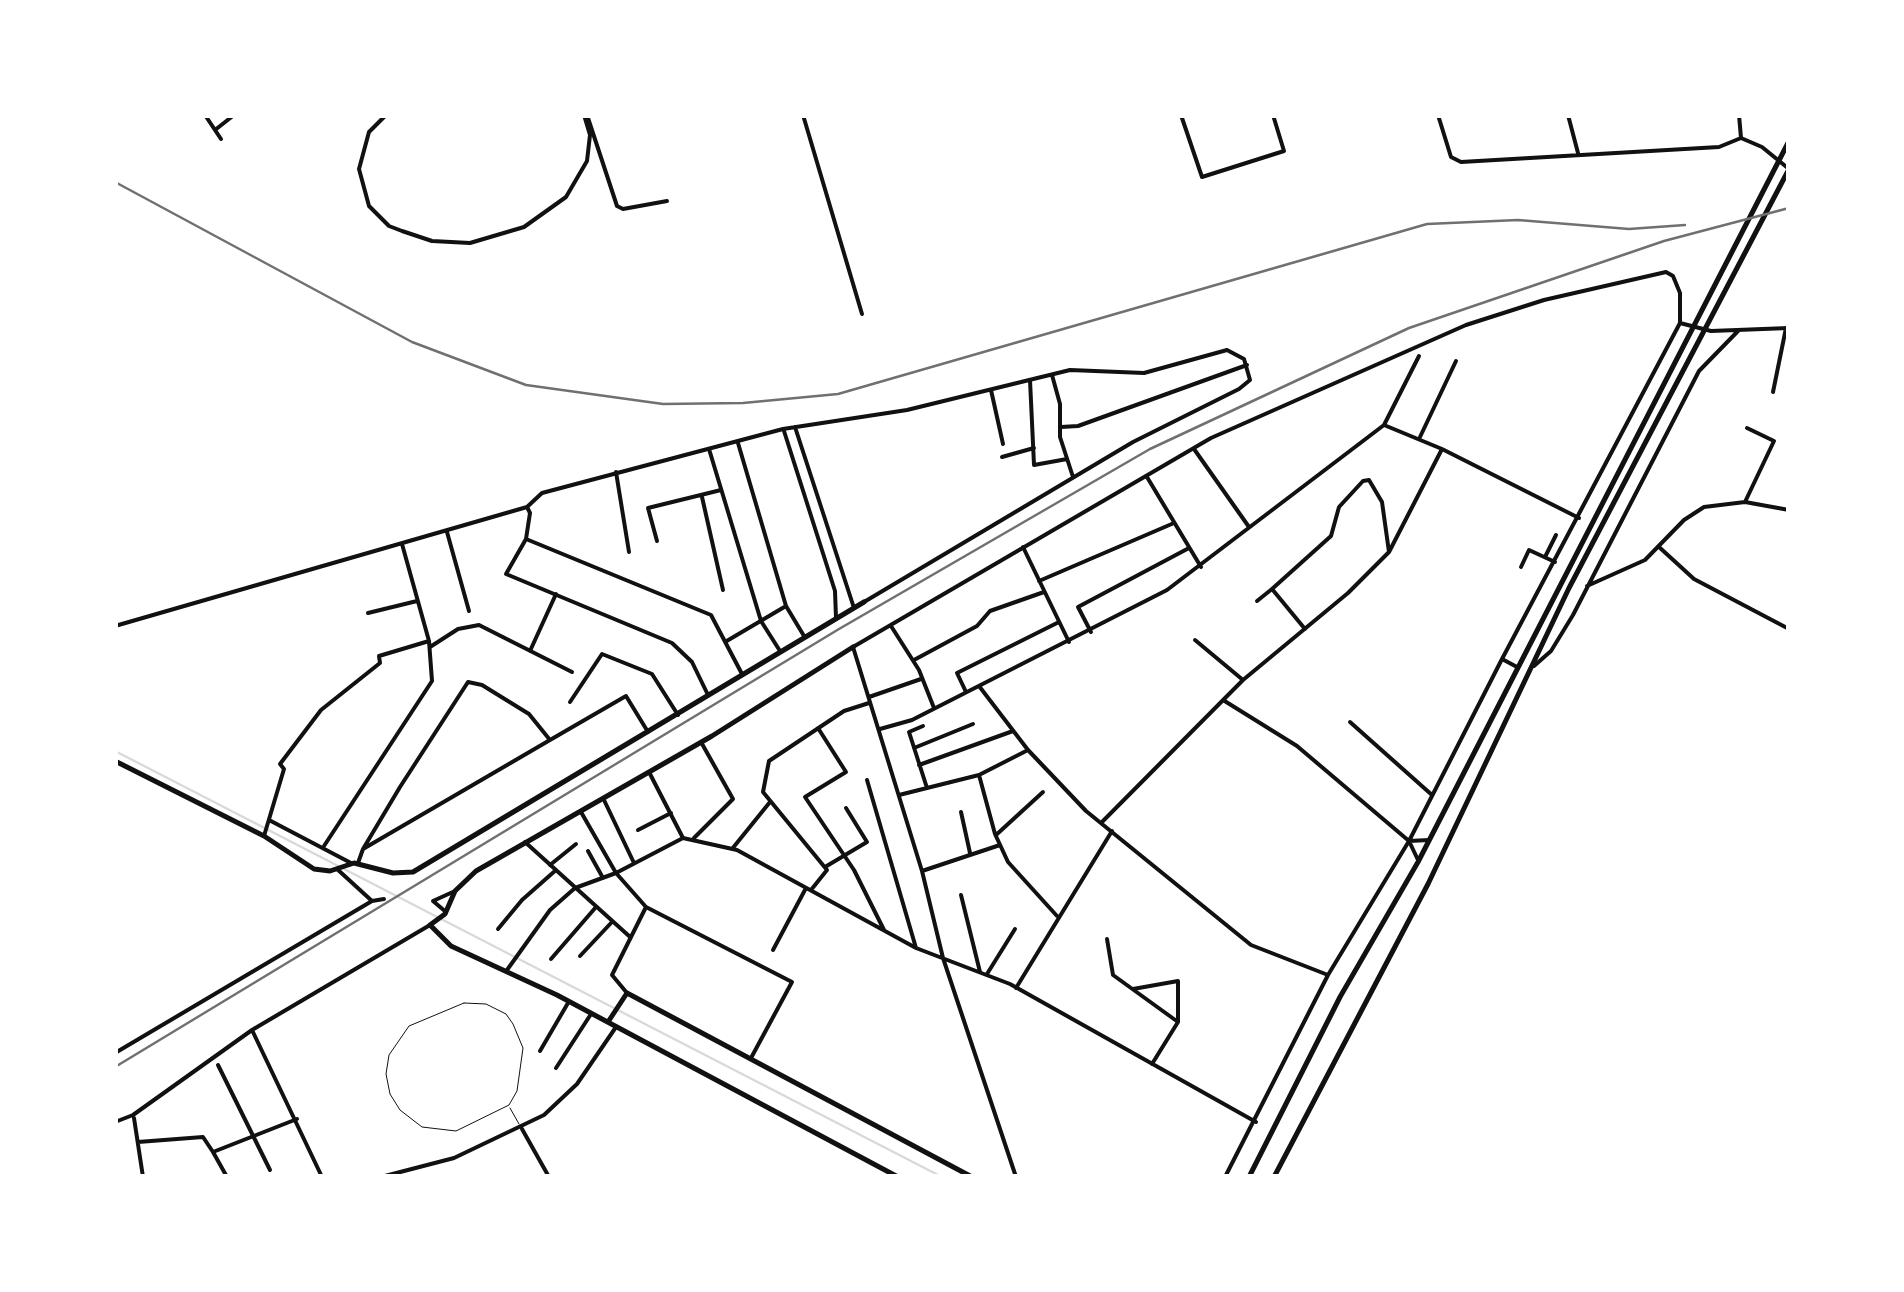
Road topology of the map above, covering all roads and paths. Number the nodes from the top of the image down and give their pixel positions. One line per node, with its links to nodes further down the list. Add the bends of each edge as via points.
1 (205, 115): 11 (street)
2 (234, 115): 11 (street)
3 (386, 115): 4 (street, via 370,132 359,169 369,206 402,232 470,243 524,227 566,196 587,161)
4 (585, 115): 17 (street, via 616,206)
5 (803, 115): 18 (street)
6 (1180, 115): 7 (street, via 1202,177 1284,151)
7 (1273, 115)
8 (1438, 115): 15 (street, via 1454,160)
9 (1568, 115): 15 (street)
10 (1739, 115): 12 (street)
11 (215, 130): 13 (street)
12 (1741, 138): 15 (street, via 1720,147); 16 (street)
13 (221, 139)
14 (1789, 141): 100 (street)
15 (1578, 153)
16 (1789, 169): 99 (street)
17 (667, 201)
18 (862, 314)
19 (1680, 323): 21 (street); 39 (street, via 1680,293 1666,272 1544,300 1428,342); 51 (street)
20 (1788, 328): 21 (street); 28 (street)
21 (1739, 330): 69 (street, via 1699,370)
22 (1419, 356): 29 (street)
23 (1456, 361): 34 (street)
24 (1247, 365): 25 (street, via 1227,350 1144,374 1094,368); 31 (street); 45 (street, via 1250,380 1239,389)
25 (1052, 375): 26 (street); 31 (street)
26 (1030, 380): 27 (street); 38 (street)
27 (992, 390): 30 (street); 36 (street)
28 (1773, 392)
29 (1384, 425): 34 (street); 53 (street)
30 (795, 427): 33 (street); 78 (street)
31 (1061, 427): 42 (street)
32 (1747, 428): 48 (street, via 1774,441)
33 (783, 430): 35 (street); 81 (street, via 835,592)
34 (1420, 437): 40 (street)
35 (737, 440): 37 (street); 77 (street)
36 (1003, 444)
37 (708, 448): 43 (street); 46 (street)
38 (1034, 448): 41 (street); 42 (street, via 1034,465)
39 (1194, 449): 44 (street); 53 (street)
40 (1442, 449): 51 (street); 63 (street)
41 (1002, 457)
42 (1067, 458): 45 (street)
43 (616, 472): 49 (street, via 542,493); 62 (street)
44 (1146, 476): 52 (street); 59 (street)
45 (1072, 477): 76 (street)
46 (721, 490): 47 (street); 82 (street)
47 (701, 495): 57 (street, via 648,508); 71 (street)
48 (1746, 502): 50 (street); 60 (street, via 1704,507)
49 (527, 507): 54 (street); 56 (street)
50 (1789, 510)
51 (1578, 518): 65 (street)
52 (1174, 523): 61 (street); 68 (street)
53 (1250, 528): 67 (street)
54 (447, 532): 58 (street); 79 (street)
55 (1556, 535): 64 (street)
56 (526, 539): 73 (street, via 506,574); 91 (street, via 711,614)
57 (657, 541)
58 (402, 544): 74 (street); 84 (street)
59 (1022, 546): 68 (street); 85 (street)
60 (1659, 547): 69 (street); 87 (street, via 1694,578)
61 (1189, 548): 67 (street); 88 (street, via 1078,607)
62 (628, 552)
63 (1389, 552): 70 (street, via 1382,502 1370,480 1363,481 1340,507 1331,536); 86 (street)
64 (1545, 557): 65 (street); 66 (street, via 1529,550)
65 (1555, 562): 97 (street)
66 (1521, 566)
67 (1201, 567): 88 (street)
68 (1039, 580): 72 (street)
69 (1587, 586): 99 (street, via 1560,638)
70 (1272, 589): 75 (street); 86 (street)
71 (723, 590)
72 (1044, 592): 83 (street); 98 (street, via 990,611 977,626)
73 (556, 594): 95 (street); 107 (street, via 672,643 692,662)
74 (417, 601): 80 (street); 93 (street)
75 (1258, 601)
76 (864, 602): 78 (street)
77 (786, 606): 82 (street); 89 (street)
78 (854, 608): 81 (street)
79 (468, 611)
80 (368, 613)
81 (836, 618): 89 (street)
82 (761, 620): 91 (street); 96 (street)
83 (1059, 622): 92 (street); 106 (street, via 957,672)
84 (115, 626)
85 (891, 626): 94 (street); 98 (street)
86 (1306, 629): 104 (street)
87 (1789, 629)
88 (1092, 632): 92 (street)
89 (804, 636): 96 (street)
90 (1195, 640): 104 (street)
91 (725, 642): 102 (street)
92 (1068, 642): 105 (street)
93 (429, 644): 95 (street, via 479,625); 139 (street, via 378,656 380,663 321,710 280,764 284,770); 152 (street, via 432,681)
94 (852, 647): 108 (street); 121 (street)
95 (530, 651): 101 (street)
96 (780, 651): 102 (street)
97 (1502, 659): 100 (street); 132 (street)
98 (914, 660): 103 (street)
99 (1534, 666): 230 (street)
100 (1518, 667): 147 (street)
101 (572, 672)
102 (742, 674): 107 (street)
103 (922, 678): 108 (street); 111 (street)
104 (1243, 680): 109 (street)
105 (979, 686): 106 (street); 118 (street)
106 (966, 692): 111 (street)
107 (708, 695): 112 (street)
108 (870, 700): 116 (street); 117 (street)
109 (1223, 700): 140 (street); 149 (street, via 1298,746)
110 (570, 702): 112 (street, via 602,654 652,674)
111 (934, 708): 117 (street)
112 (678, 714): 119 (street)
113 (1350, 722): 132 (street)
114 (973, 724): 122 (street)
115 (923, 726): 122 (street, via 909,732)
116 (818, 728): 134 (street, via 768,761 762,792); 157 (street, via 846,772 805,797)
117 (880, 729): 131 (street)
118 (1013, 730): 123 (street); 125 (street)
119 (648, 733): 120 (street, via 626,696); 160 (street, via 422,868 393,873)
120 (550, 740): 153 (street); 153 (street, via 529,714 468,682)
121 (702, 742): 126 (street); 146 (street, via 732,799)
122 (914, 748): 125 (street)
123 (1028, 750): 127 (street); 140 (street)
124 (115, 761): 143 (street)
125 (920, 765): 129 (street)
126 (649, 772): 133 (street); 138 (street)
127 (979, 775): 129 (street); 144 (street)
128 (867, 780): 185 (street)
129 (927, 788): 131 (street)
130 (1043, 792): 144 (street)
131 (899, 795): 165 (street)
132 (1432, 795): 149 (street)
133 (603, 798): 136 (street); 159 (street)
134 (770, 802): 154 (street); 162 (street)
135 (846, 808): 157 (street, via 867,842)
136 (580, 811): 148 (street); 166 (street)
137 (961, 812): 156 (street)
138 (670, 813): 141 (street); 145 (street)
139 (268, 822): 143 (street); 152 (street)
140 (1101, 823): 142 (street)
141 (638, 830)
142 (1112, 831): 177 (street); 192 (street, via 1251,944)
143 (264, 834): 163 (street, via 314,869)
144 (996, 835): 151 (street)
145 (684, 838): 146 (street); 159 (street)
146 (692, 840): 154 (street)
147 (1429, 840): 149 (street); 158 (street)
148 (525, 842): 161 (street); 170 (street)
149 (1409, 842): 158 (street); 192 (street)
150 (576, 844): 161 (street)
151 (1000, 845): 156 (street); 177 (street)
152 (324, 846): 160 (street)
153 (363, 848): 160 (street)
154 (732, 849): 169 (street)
155 (588, 851): 167 (street)
156 (970, 854): 165 (street)
157 (844, 856): 162 (street); 181 (street)
158 (1418, 862): 229 (street)
159 (634, 863): 166 (street)
160 (352, 864): 163 (street)
161 (550, 864): 164 (street)
162 (825, 867): 169 (street)
163 (338, 869): 173 (street)
164 (556, 870): 168 (street); 180 (street)
165 (922, 871): 188 (street)
166 (616, 873): 167 (street); 175 (street)
167 (603, 878): 168 (street)
168 (575, 888): 174 (street); 190 (street, via 522,944)
169 (809, 889): 181 (street); 186 (street)
170 (455, 891): 176 (street); 176 (street, via 433,901)
171 (961, 895): 191 (street)
172 (384, 899): 173 (street)
173 (372, 901): 203 (street)
174 (596, 907): 178 (street); 189 (street)
175 (646, 908): 183 (street); 204 (street, via 792,982)
176 (446, 913): 179 (street)
177 (1057, 916): 193 (street)
178 (612, 921): 183 (street); 187 (street)
179 (430, 925): 190 (street, via 440,939); 201 (street)
180 (498, 930)
181 (884, 930): 185 (street)
182 (1015, 930): 191 (street)
183 (630, 937): 195 (street, via 612,975)
184 (1107, 940): 194 (street, via 1113,975)
185 (916, 948): 188 (street)
186 (773, 950)
187 (580, 956)
188 (943, 958): 191 (street); 227 (street)
189 (551, 959)
190 (507, 970): 196 (street)
191 (984, 973): 193 (street)
192 (1328, 975): 212 (street)
193 (1016, 988): 205 (street)
194 (1133, 989): 198 (street); 198 (street, via 1178,982)
195 (624, 995): 199 (street); 204 (street)
196 (569, 1002): 197 (street); 202 (street)
197 (591, 1014): 199 (street); 207 (street)
198 (1178, 1022): 205 (street)
199 (608, 1023): 200 (street)
200 (616, 1028): 213 (street, via 577,1084); 225 (street)
201 (252, 1030): 209 (street); 210 (street)
202 (540, 1051)
203 (115, 1053)
204 (751, 1058): 226 (street)
205 (1152, 1064): 212 (street)
206 (218, 1065): 214 (street)
207 (556, 1068)
208 (508, 1105): 208 (lane, via 522,1077 523,1048 497,1009 455,1004 409,1026 393,1046 386,1066 390,1094 422,1127 456,1131); 213 (lane)
209 (133, 1116): 211 (street); 215 (street)
210 (298, 1119): 214 (street); 221 (street)
211 (115, 1122)
212 (1256, 1122): 228 (street)
213 (522, 1128): 218 (street); 224 (street)
214 (253, 1136): 216 (street); 217 (street)
215 (138, 1142): 216 (street, via 203,1137); 219 (street)
216 (213, 1152): 220 (street)
217 (270, 1170)
218 (410, 1170): 222 (street); 223 (street)
219 (143, 1177)
220 (226, 1177)
221 (322, 1177)
222 (381, 1177)
223 (413, 1177)
224 (549, 1177)
225 (898, 1177)
226 (972, 1177)
227 (1016, 1177)
228 (1225, 1177)
229 (1249, 1177)
230 (1274, 1177)

